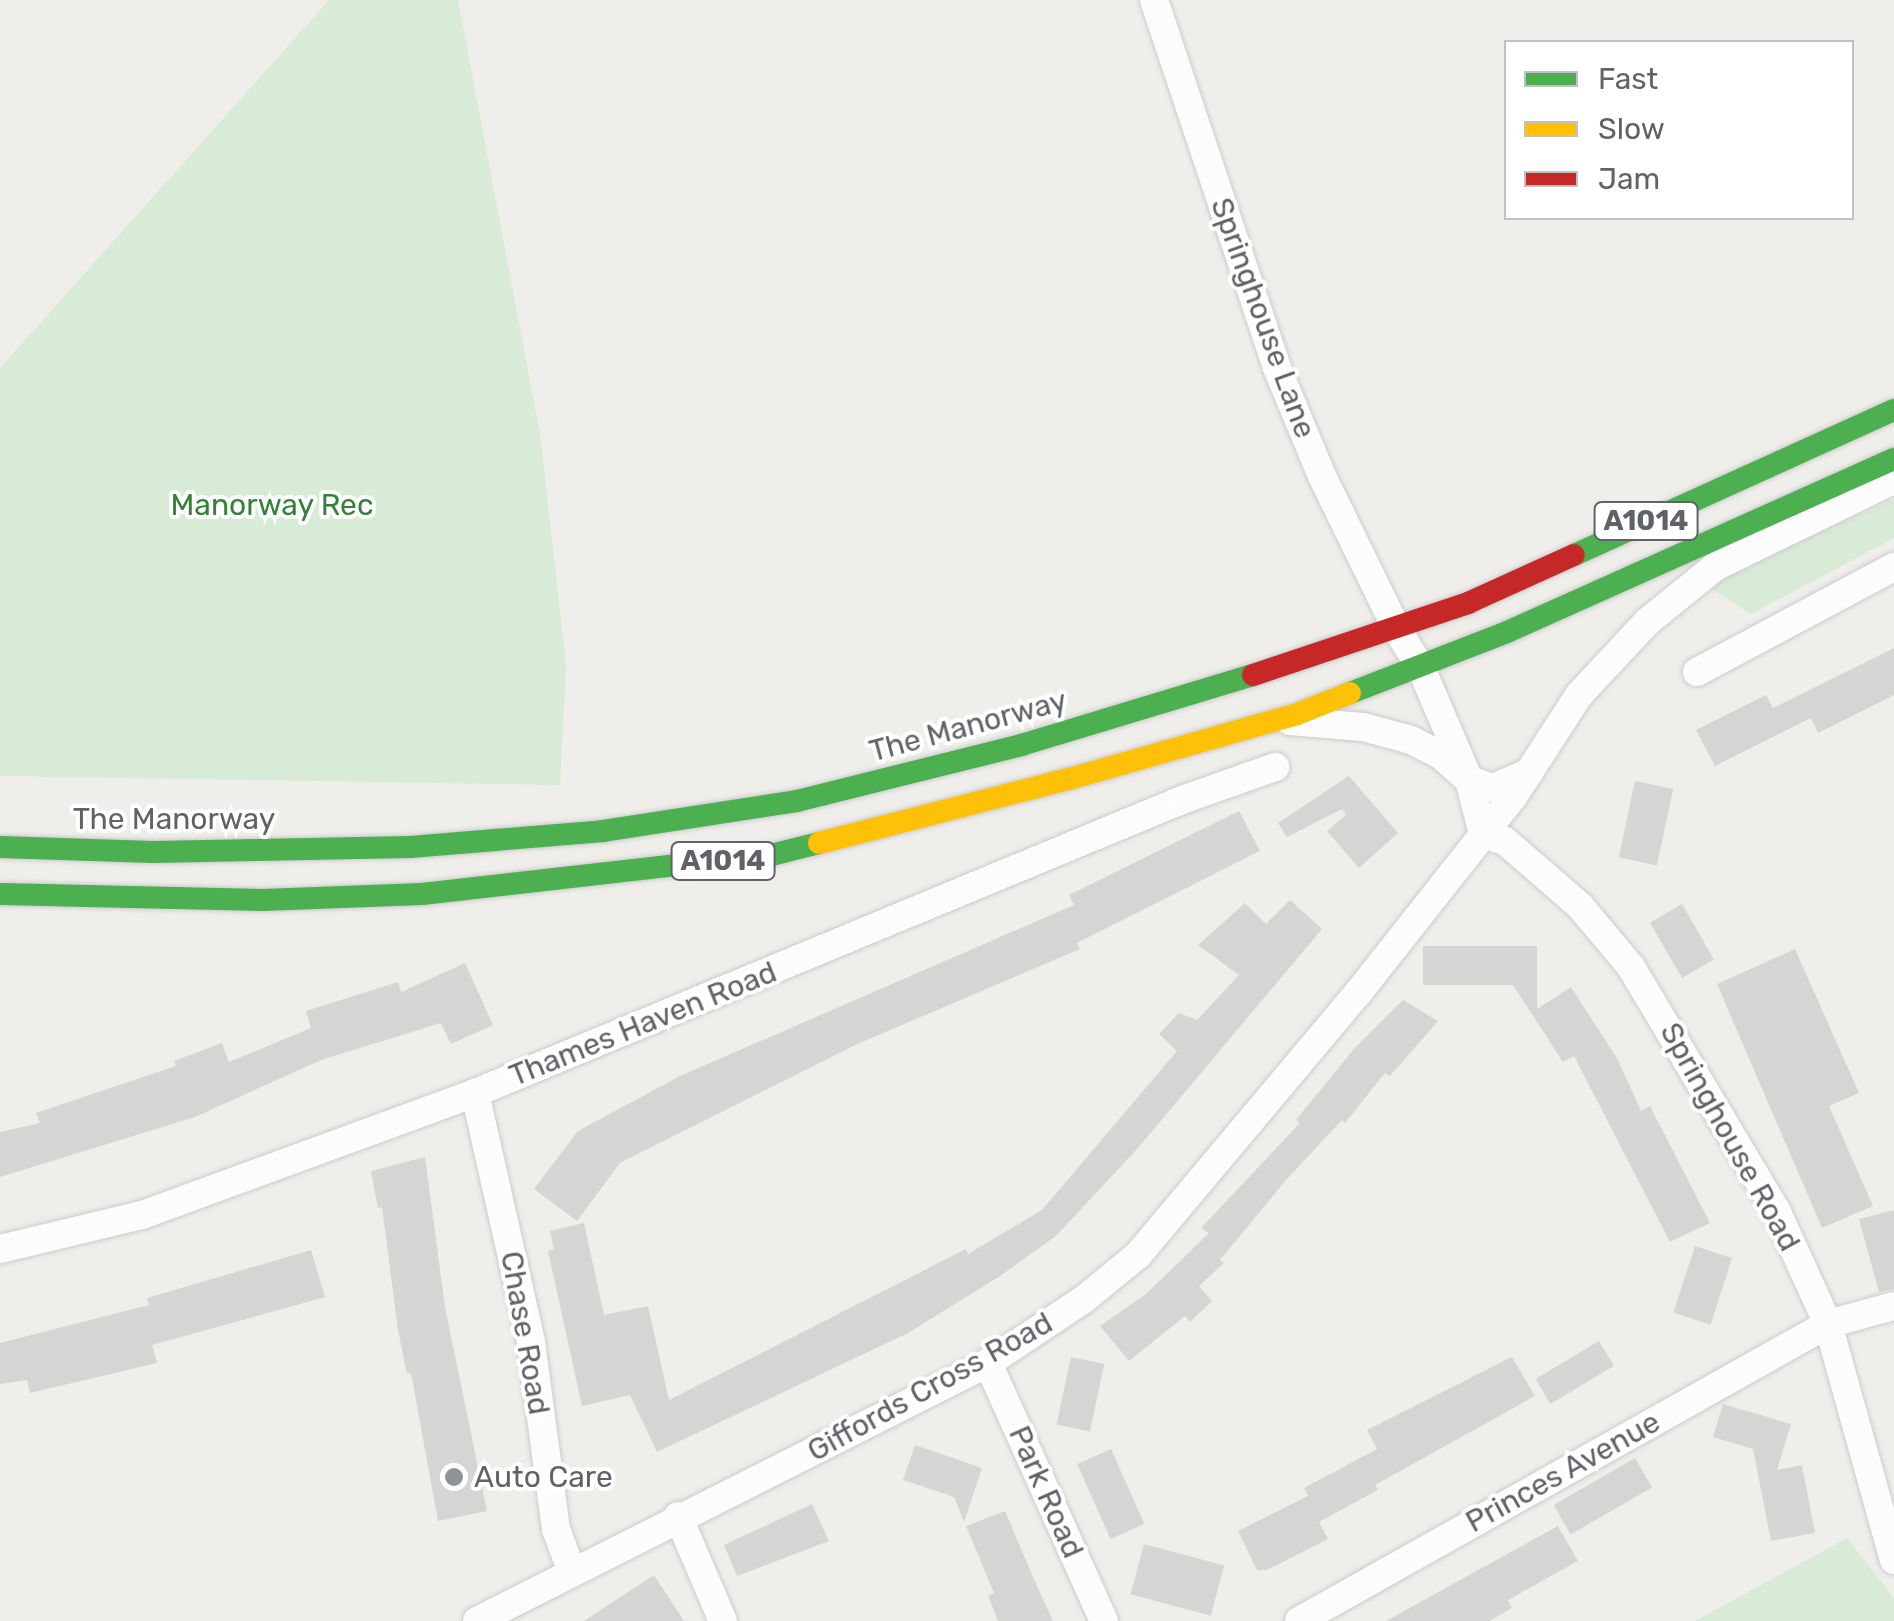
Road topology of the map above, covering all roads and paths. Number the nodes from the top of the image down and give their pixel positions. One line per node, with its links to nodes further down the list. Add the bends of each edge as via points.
1 (1154, 0): 6 (street, Springhouse Lane, via 1277,368)
2 (1894, 410): 6 (main road, The Manorway / A1014, via 1468,603)
3 (1894, 459): 7 (main road, A1014)
4 (1894, 480): 11 (street, Giffords Cross Road, via 1715,568 1680,592 1580,695)
5 (1894, 567): 8 (street)
6 (1396, 628): 7 (street, Springhouse Lane); 14 (main road, The Manorway / A1014, via 1241,682 798,801 603,831 410,847)
7 (1421, 668): 9 (main road, A1014); 12 (street)
8 (1697, 672)
9 (1279, 719): 12 (street, via 1396,735 1442,756); 15 (main road, A1014, via 1070,779 740,859 402,894 246,900)
10 (1275, 768): 16 (street, Thames Haven Road, via 1182,800)
11 (1530, 772): 12 (street, via 1493,788); 13 (street, Giffords Cross Road)
12 (1469, 780): 13 (street)
13 (1483, 834): 19 (street, Springhouse Road, via 1505,841 1580,906 1631,966 1776,1210); 20 (street, Giffords Cross Road, via 1138,1255)
14 (0, 847)
15 (0, 894)
16 (475, 1093): 17 (street, Thames Haven Road, via 142,1215); 23 (street, Chase Road, via 531,1342 556,1529)
17 (0, 1249)
18 (1894, 1306): 19 (street, Princes Avenue)
19 (1828, 1324): 22 (street, Springhouse Road); 27 (street, Princes Avenue)
20 (988, 1363): 21 (street, Giffords Cross Road); 26 (street, Park Road)
21 (678, 1516): 23 (street, Giffords Cross Road); 25 (street)
22 (1894, 1560)
23 (572, 1572): 24 (street, Giffords Cross Road)
24 (477, 1621)
25 (723, 1621)
26 (1104, 1621)
27 (1300, 1621)

